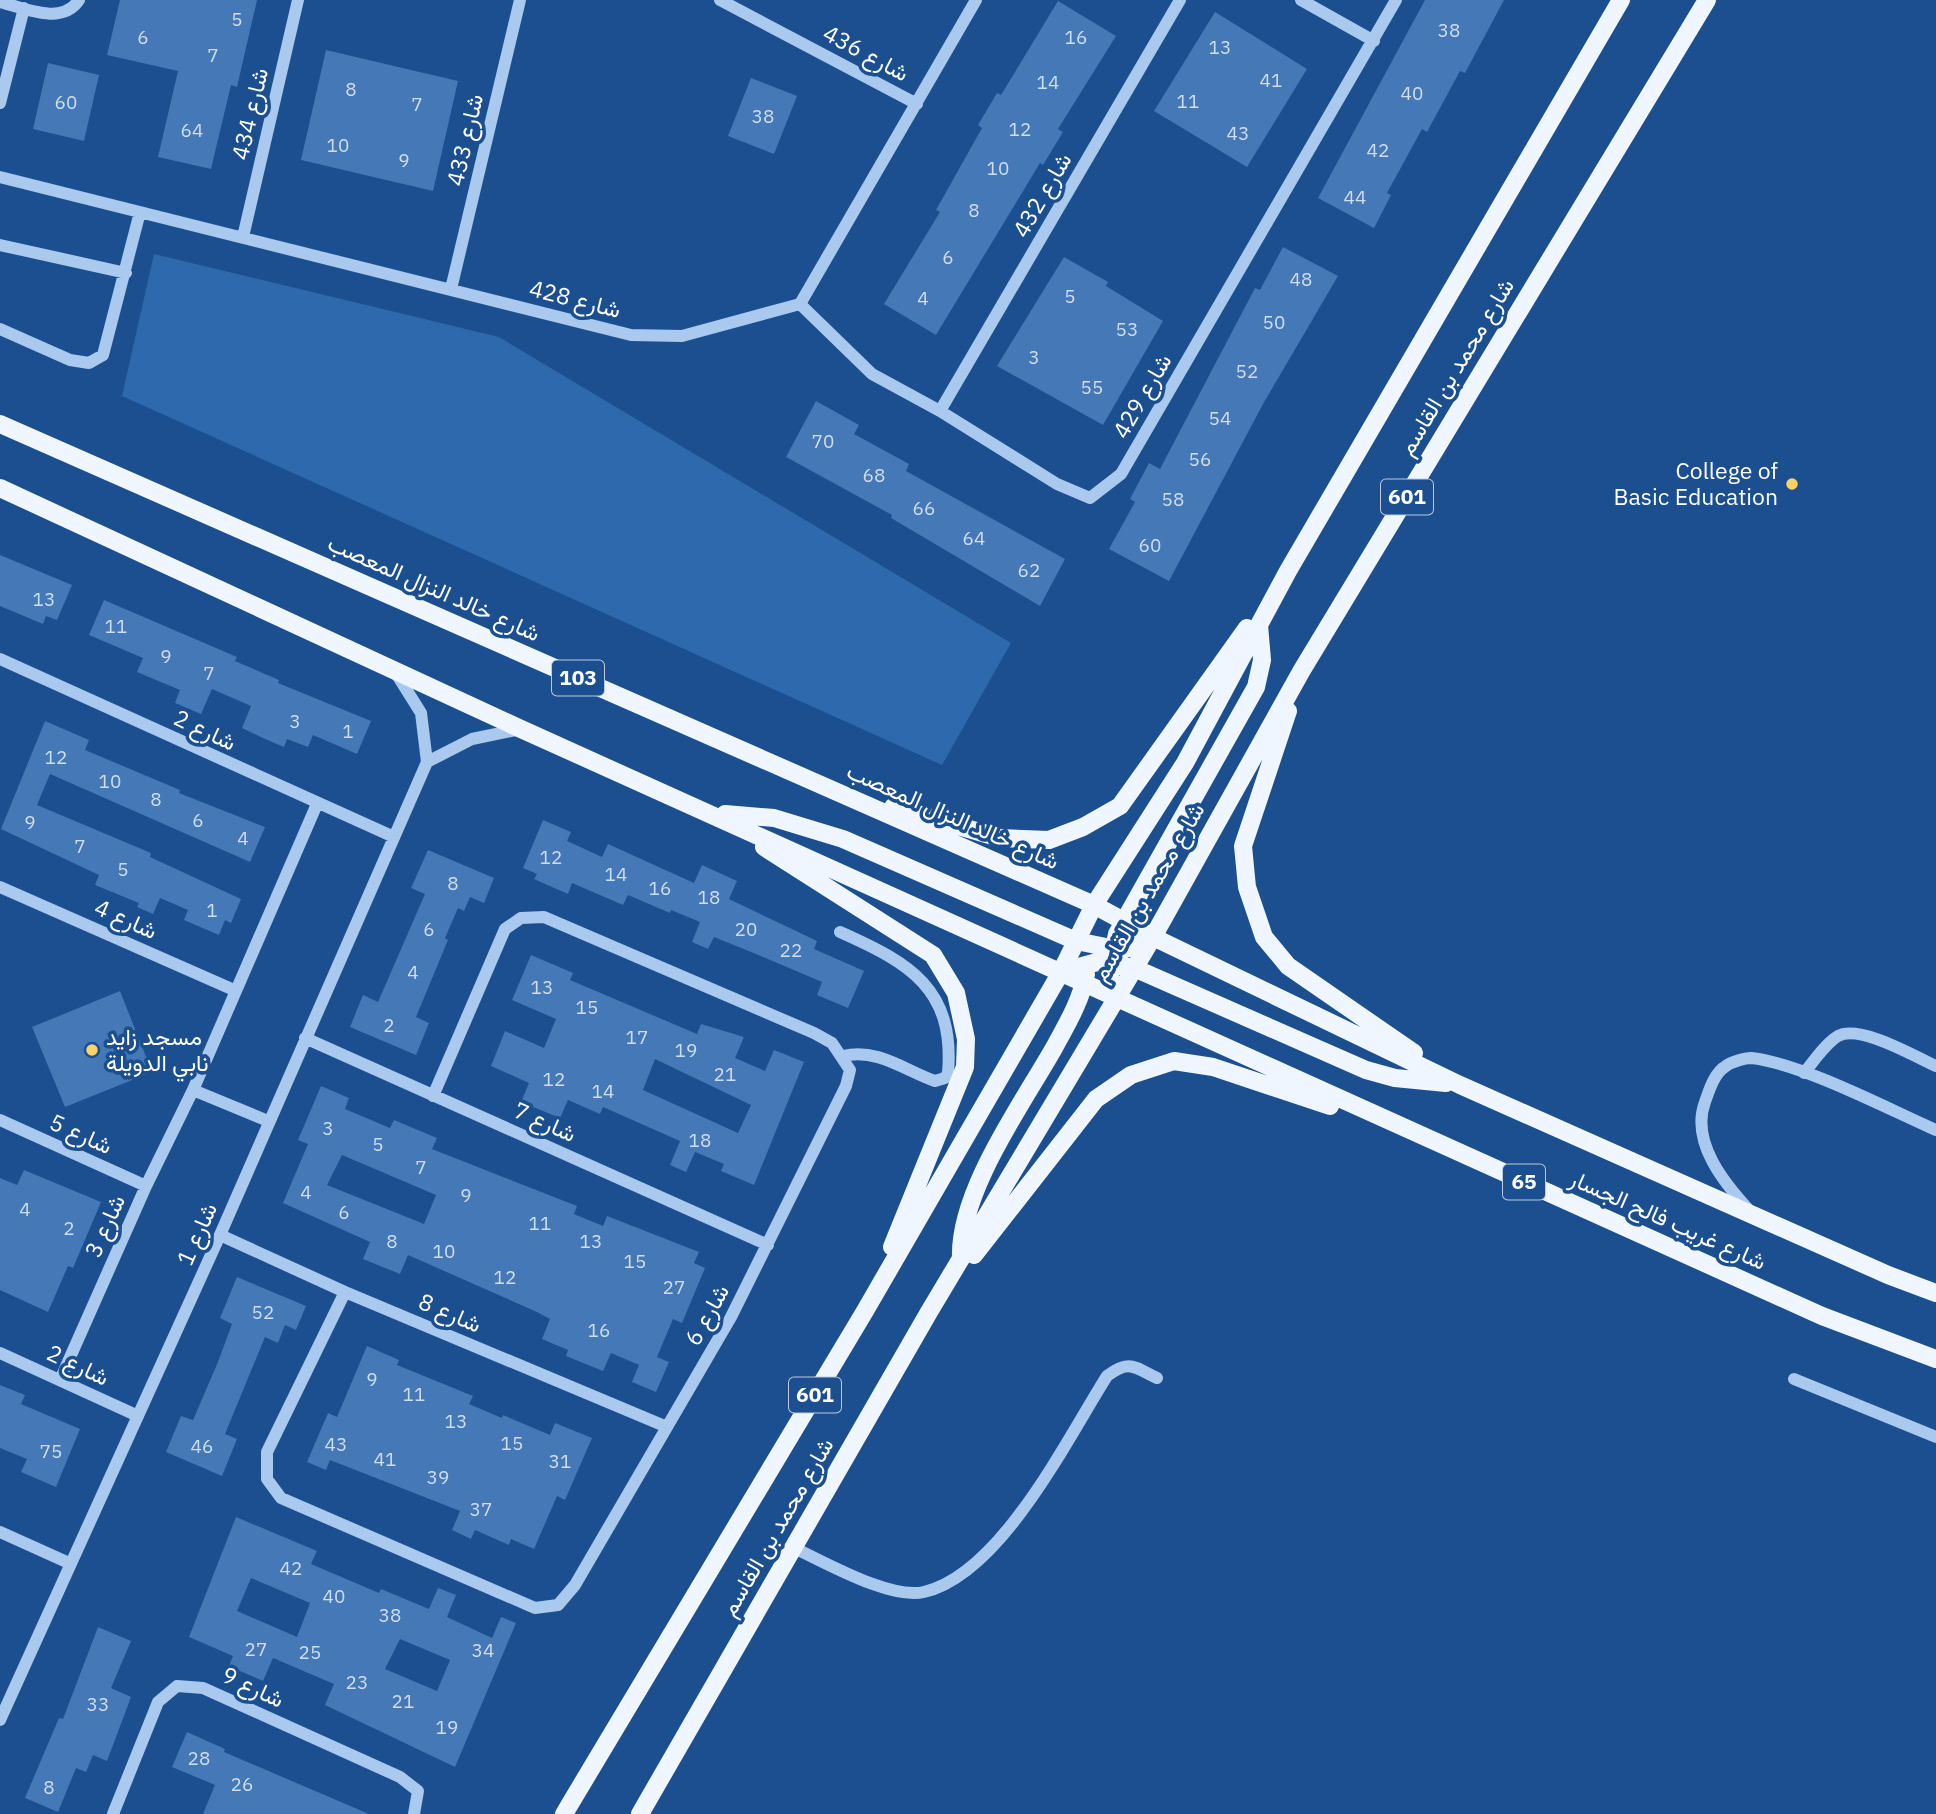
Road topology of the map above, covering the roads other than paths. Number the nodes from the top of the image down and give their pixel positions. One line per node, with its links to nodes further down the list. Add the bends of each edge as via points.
1 (79, 0): 12 (street, via 52,16)
2 (298, 0): 18 (street, شارع 434)
3 (520, 0): 21 (street, شارع 433)
4 (720, 0): 15 (street, شارع 436)
5 (976, 0): 15 (street)
6 (1180, 0): 24 (street, شارع 432)
7 (1301, 0): 13 (street)
8 (1396, 0): 13 (street, شارع 429)
9 (1622, 0): 27 (main road, شارع محمد بن القاسم / 601)
10 (1707, 0): 31 (main road, شارع محمد بن القاسم / 601)
11 (0, 2): 12 (street)
12 (24, 8): 14 (street)
13 (1374, 41): 24 (street, شارع 429, via 1121,474 1090,498 1057,484)
14 (0, 103)
15 (917, 104): 22 (street)
16 (0, 177): 17 (street, شارع 428)
17 (140, 212): 18 (street, شارع 428); 20 (street)
18 (243, 237): 21 (street, شارع 428)
19 (0, 244): 20 (street)
20 (126, 273): 23 (street, via 103,355 89,363 70,360)
21 (451, 289): 22 (street, شارع 428, via 631,335 682,336)
22 (800, 304): 24 (street, شارع 429, via 872,374)
23 (0, 329)
24 (940, 411)
25 (0, 424): 34 (main road, شارع خالد النزال المعصب / 103)
26 (0, 488): 30 (main road)
27 (1288, 571): 28 (main road, شارع محمد بن القاسم / 601); 34 (main road, via 1120,806 1083,827 1049,841 1000,838)
28 (1259, 625): 39 (main road, شارع محمد بن القاسم / 601, via 1185,763); 40 (main road, via 1262,660 1256,687)
29 (0, 659): 35 (street, شارع 2)
30 (394, 670): 32 (main road); 33 (street, via 421,713)
31 (1302, 670): 42 (main road, شارع محمد بن القاسم / 601); 55 (main road, via 1243,846 1247,887 1264,937 1288,966)
32 (521, 729): 33 (street, via 472,739); 36 (main road)
33 (427, 762): 37 (street, شارع 1)
34 (823, 786): 39 (main road, شارع خالد النزال المعصب / 103)
35 (317, 804): 37 (street, شارع 2); 49 (street, شارع 3)
36 (711, 813): 43 (main road, via 774,818 843,839); 47 (main road); 69 (main road, via 933,955 956,993 966,1039 965,1067)
37 (394, 836): 51 (street, شارع 1)
38 (0, 887): 49 (street, شارع 4)
39 (1094, 905): 40 (main road, شارع خالد النزال المعصب / 103); 43 (main road, شارع محمد بن القاسم / 601)
40 (1124, 923): 42 (main road, شارع خالد النزال المعصب / 103); 44 (main road)
41 (840, 932): 52 (street, via 899,963 935,996 948,1029 948,1073 935,1081 877,1055)
42 (1153, 937): 44 (main road); 46 (main road, شارع محمد بن القاسم / 601); 55 (main road, شارع غريب فالح الجسار)
43 (1083, 943): 44 (main road); 45 (main road); 47 (main road, شارع محمد بن القاسم / 601)
44 (1111, 956): 45 (main road); 46 (main road); 50 (main road)
45 (1087, 963): 47 (main road); 48 (main road)
46 (1134, 968): 50 (main road, شارع محمد بن القاسم / 601); 55 (main road, via 1366,1070)
47 (1061, 972): 48 (main road); 69 (main road, شارع محمد بن القاسم / 601)
48 (1084, 983): 50 (main road); 66 (main road, via 1075,1010 974,1190 962,1223)
49 (234, 990): 56 (street, شارع 3)
50 (1115, 999): 61 (main road, شارع غريب فالح الجسار / 65); 66 (main road, شارع محمد بن القاسم / 601)
51 (305, 1038): 57 (street, شارع 7); 59 (street, شارع 1)
52 (844, 1056): 57 (street, via 832,1042 814,1033 568,927 544,917 521,918 505,929); 65 (street, شارع 6, via 850,1070 846,1086)
53 (1936, 1066): 54 (street, via 1859,1033 1844,1033)
54 (1804, 1073): 60 (street); 63 (street, via 1749,1058 1724,1066 1700,1113 1719,1177)
55 (1460, 1085): 63 (main road, شارع غريب فالح الجسار)
56 (193, 1090): 59 (street); 62 (street, شارع 3)
57 (433, 1096): 65 (street, شارع 7)
58 (0, 1120): 62 (street, شارع 5)
59 (268, 1121): 64 (street, شارع 1)
60 (1936, 1130)
61 (1426, 1138): 70 (main road, via 1213,1067 1174,1061 1131,1075 1096,1099); 72 (main road, شارع غريب فالح الجسار / 65, via 1822,1317)
62 (146, 1186): 75 (street, شارع 3)
63 (1754, 1216): 68 (main road, شارع غريب فالح الجسار)
64 (220, 1235): 67 (street, شارع 8); 76 (street, شارع 1)
65 (768, 1245): 77 (street, شارع 6)
66 (961, 1259): 70 (main road, شارع محمد بن القاسم / 601)
67 (345, 1292): 77 (street, شارع 8); 77 (street, شارع 6, via 267,1452 267,1479 281,1498 536,1608 558,1605 575,1585)
68 (1936, 1293)
69 (865, 1311): 85 (main road, شارع محمد بن القاسم / 601)
70 (929, 1312): 80 (main road, شارع محمد بن القاسم / 601)
71 (0, 1353): 75 (street, شارع 2)
72 (1936, 1359)
73 (1157, 1378): 80 (street, via 1131,1365 1120,1365 1107,1376 1013,1526 972,1566 950,1580 922,1593 881,1588)
74 (1794, 1379): 78 (street)
75 (60, 1380): 76 (street, شارع 2)
76 (138, 1416): 81 (street, شارع 1)
77 (667, 1427)
78 (1936, 1437)
79 (0, 1532): 81 (street)
80 (793, 1548): 86 (main road, شارع محمد بن القاسم / 601)
81 (69, 1563): 82 (street, شارع 1)
82 (0, 1720)
83 (113, 1814): 84 (street, شارع 9, via 158,1702 177,1686 203,1688 400,1777 418,1791)
84 (414, 1814)
85 (564, 1814)
86 (640, 1814)

